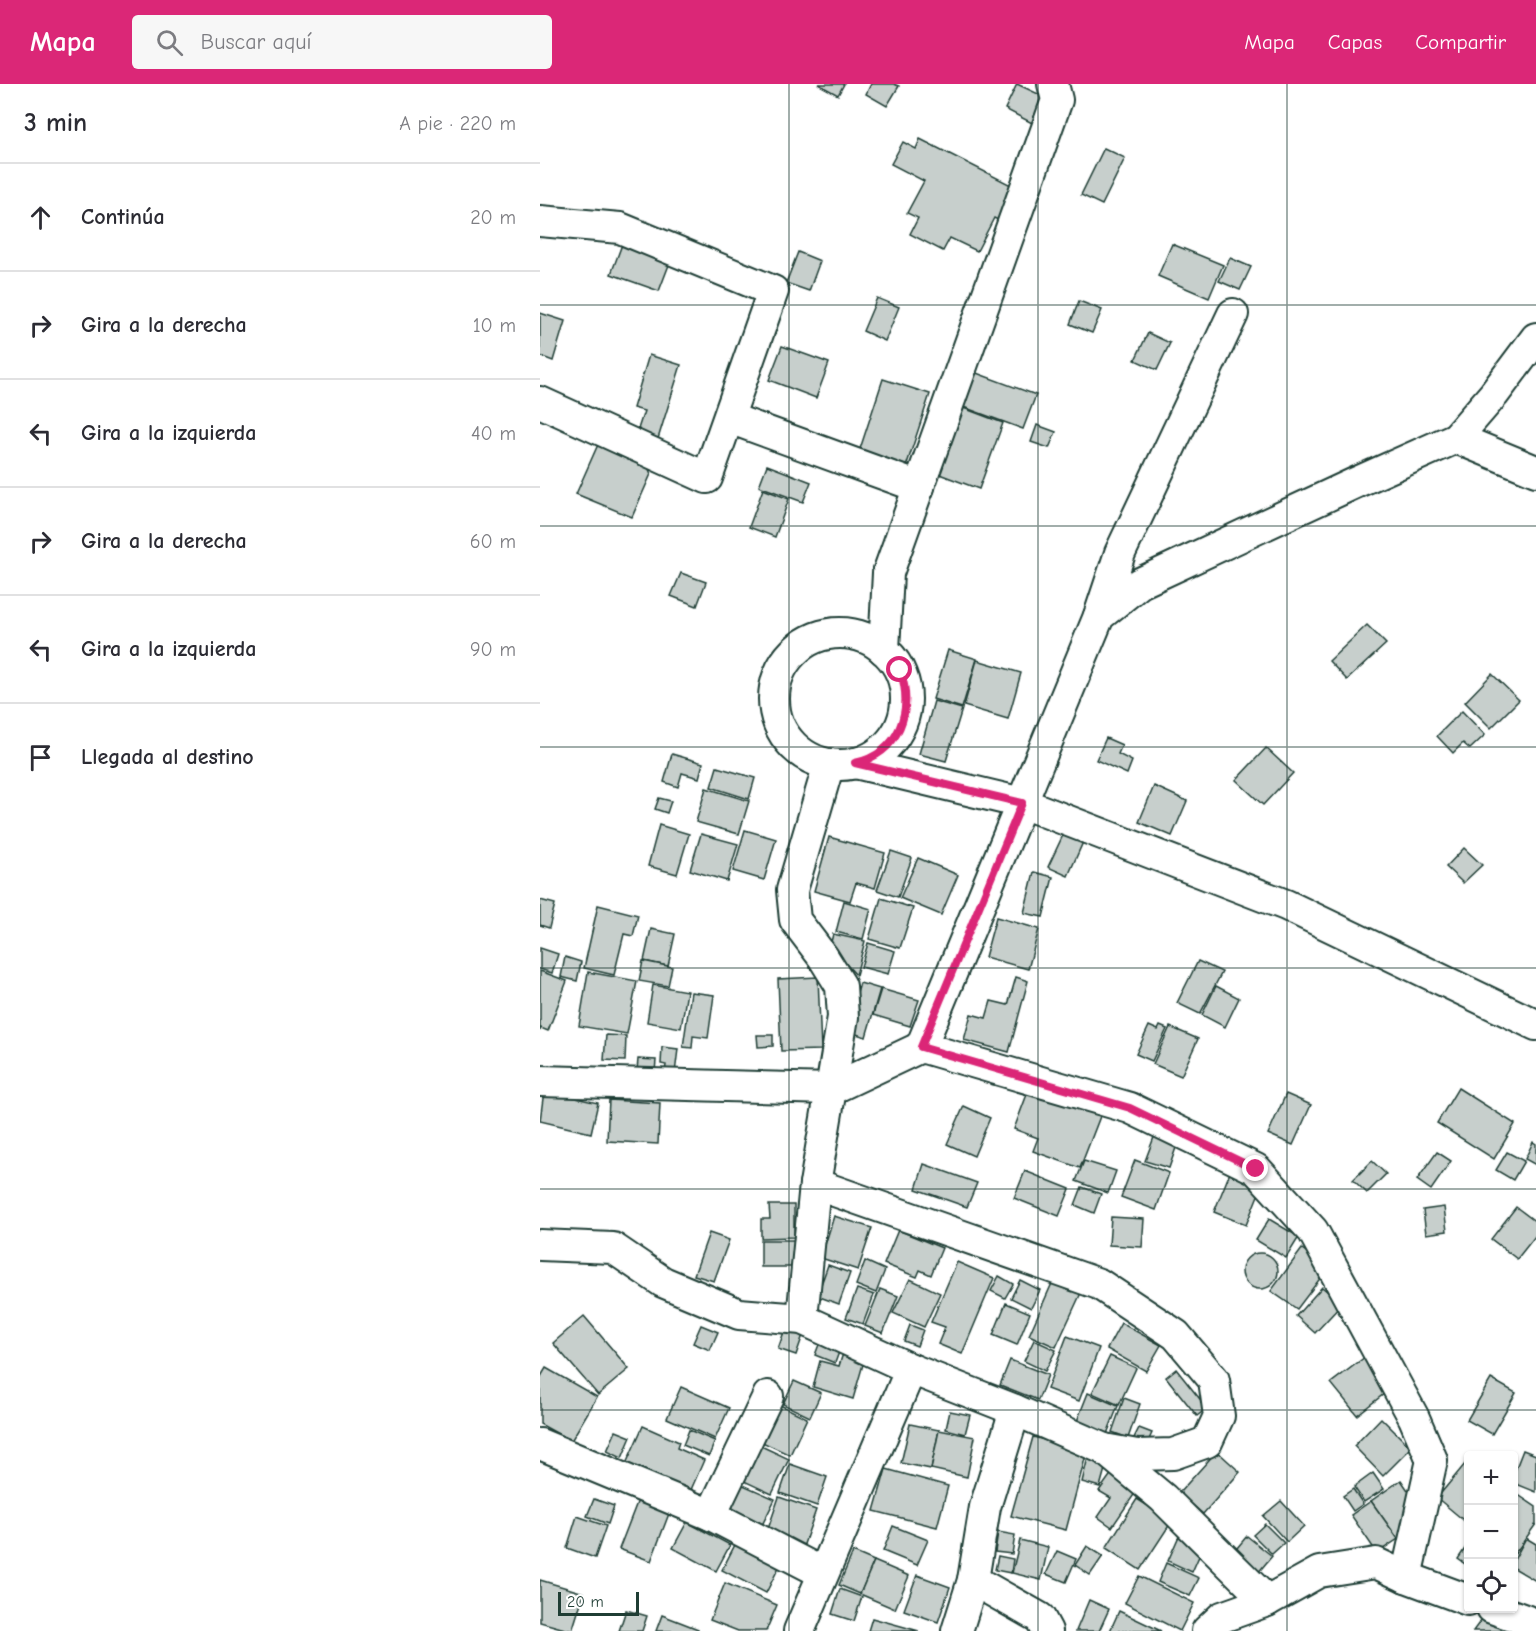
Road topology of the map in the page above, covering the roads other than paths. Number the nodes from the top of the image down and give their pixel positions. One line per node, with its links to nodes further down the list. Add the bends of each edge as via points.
1 (1053, 84): 9 (street, via 1057,100)
2 (540, 221): 6 (street, via 620,228 773,291)
3 (1233, 314): 10 (street, via 1120,553)
4 (1536, 338): 7 (street)
5 (540, 402): 6 (street, via 707,478)
6 (729, 418): 9 (street)
7 (1456, 438): 8 (street); 10 (street, via 1140,583)
8 (1536, 471)
9 (919, 487): 11 (street, via 888,573)
10 (1099, 616): 14 (street)
11 (884, 650): 12 (street, via 866,637 834,632 818,636 791,653 775,681 773,697 779,728); 13 (street, via 900,670 905,685 904,717 898,732 876,755)
12 (788, 741): 13 (street, via 814,760); 15 (street, via 813,780)
13 (842, 764): 14 (street); 15 (street)
14 (1022, 803): 16 (street, via 1286,905); 17 (street)
15 (816, 814): 19 (street, via 792,890 795,920 841,986 843,1017)
16 (1536, 1025)
17 (921, 1047): 19 (street); 30 (street, via 1130,1108 1256,1169 1314,1231 1414,1418 1432,1460)
18 (540, 1081): 19 (street)
19 (832, 1089): 20 (street)
20 (815, 1184): 22 (street); 27 (street, via 1099,1284 1176,1335 1214,1380 1220,1416 1207,1442 1173,1455 1137,1455)
21 (540, 1245): 22 (street, via 613,1248 663,1282 739,1314)
22 (802, 1319): 23 (street)
23 (911, 1369): 25 (street); 29 (street)
24 (768, 1396): 28 (street)
25 (1015, 1410): 27 (street); 31 (street, via 985,1507)
26 (540, 1444): 28 (street)
27 (1104, 1449): 33 (street, via 1163,1498)
28 (711, 1515): 29 (street)
29 (823, 1573): 36 (street)
30 (1406, 1577): 32 (street); 33 (street, via 1376,1563 1319,1572)
31 (973, 1580): 37 (street); 38 (street, via 1040,1618)
32 (1464, 1599)
33 (1267, 1600): 39 (street, via 1222,1617)
34 (1506, 1613): 35 (street)
35 (1536, 1624)
36 (799, 1631)
37 (957, 1631)
38 (1047, 1631)
39 (1207, 1631)

